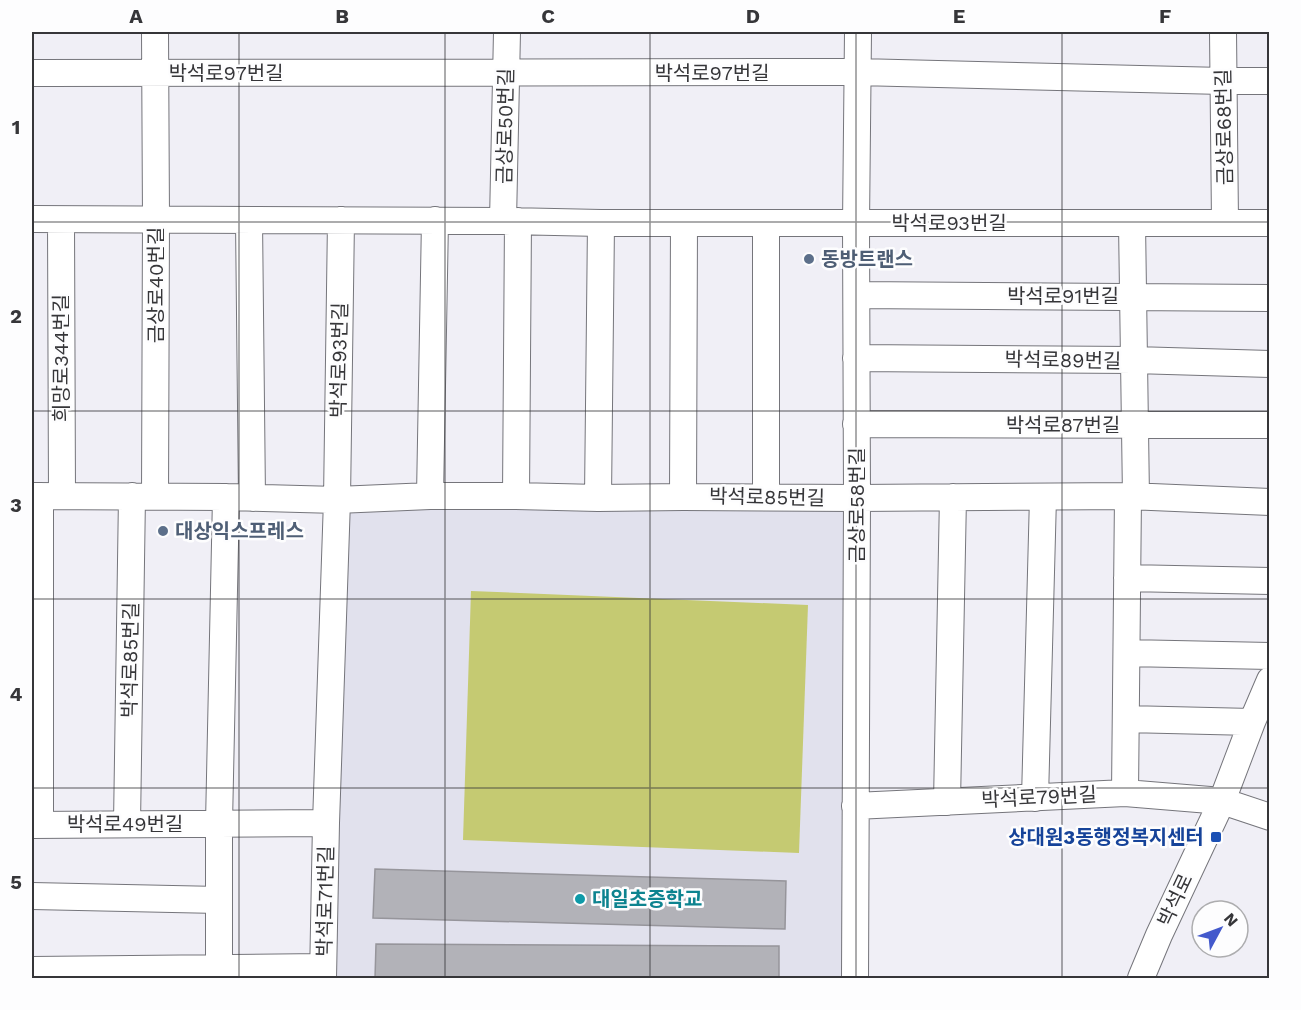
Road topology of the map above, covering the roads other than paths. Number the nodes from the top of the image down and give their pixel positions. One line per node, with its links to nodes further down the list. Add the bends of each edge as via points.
1 (155, 32): 7 (street, 금상로40번길)
2 (507, 32): 8 (street, 금상로50번길)
3 (858, 32): 5 (street, 금상로58번길)
4 (1223, 32): 9 (street, 금상로68번길)
5 (858, 72): 8 (street, 박석로97번길); 9 (street, 박석로97번길); 24 (street, 금상로58번길)
6 (32, 73): 7 (street)
7 (155, 73): 8 (street, 박석로97번길); 12 (street, 금상로40번길)
8 (506, 73): 17 (street, 금상로50번길)
9 (1223, 81): 10 (street, 박석로97번길); 18 (street, 금상로68번길)
10 (1269, 81)
11 (32, 219): 13 (street)
12 (156, 219): 13 (street); 14 (street, 박석로93번길); 35 (street, 금상로40번길)
13 (61, 220): 34 (street, 희망로344번길)
14 (249, 220): 15 (street, 박석로93번길); 44 (street)
15 (341, 220): 16 (street, 박석로93번길); 47 (street, 박석로93번길)
16 (435, 220): 17 (street, 박석로93번길); 36 (street)
17 (511, 221): 19 (street, 박석로93번길); 37 (street)
18 (1225, 222): 22 (street, 박석로93번길); 23 (street, 박석로93번길)
19 (600, 223): 20 (street, 박석로93번길); 45 (street)
20 (684, 223): 21 (street, 박석로93번길); 38 (street)
21 (766, 223): 24 (street, 박석로93번길); 40 (street)
22 (1132, 223): 24 (street, 박석로93번길); 26 (street)
23 (1269, 223)
24 (856, 224): 25 (street, 금상로58번길)
25 (857, 295): 26 (street, 박석로91번길); 28 (street, 금상로58번길)
26 (1133, 297): 27 (street, 박석로91번길); 29 (street)
27 (1269, 298)
28 (856, 358): 29 (street, 박석로89번길); 31 (street, 금상로58번길)
29 (1134, 360): 30 (street, 박석로89번길); 32 (street)
30 (1269, 364)
31 (856, 424): 32 (street, 박석로87번길); 46 (street, 금상로58번길)
32 (1135, 425): 33 (street, 박석로87번길); 43 (street)
33 (1269, 425)
34 (44, 496): 35 (street, 박석로85번길); 64 (street)
35 (143, 496): 39 (street, 박석로85번길); 65 (street, 박석로85번길)
36 (430, 496): 37 (street, 박석로85번길); 47 (street, 박석로85번길)
37 (516, 496): 45 (street, 박석로85번길)
38 (683, 496): 40 (street, 박석로85번길); 45 (street, 박석로85번길)
39 (226, 497): 44 (street, 박석로85번길); 62 (street)
40 (766, 497): 46 (street, 박석로85번길)
41 (953, 497): 42 (street, 박석로85번길); 46 (street, 박석로85번길); 59 (street)
42 (1043, 497): 43 (street, 박석로85번길); 57 (street)
43 (1132, 497): 48 (street, 박석로85번길); 49 (street)
44 (252, 498): 47 (street, 박석로85번길)
45 (598, 498)
46 (857, 498): 60 (street, 금상로58번길)
47 (338, 500): 63 (street)
48 (1269, 502)
49 (1127, 578): 50 (street); 51 (street)
50 (1269, 581)
51 (1127, 653): 52 (street); 54 (street)
52 (1269, 656)
53 (1269, 680): 55 (street, 박석로)
54 (1126, 719): 55 (street); 56 (street)
55 (1252, 722): 58 (street, 박석로)
56 (1125, 793): 57 (street, 박석로79번길); 58 (street, 박석로79번길)
57 (1035, 798): 59 (street, 박석로79번길)
58 (1222, 801): 61 (street, 박석로79번길); 72 (street, 박석로)
59 (947, 802): 60 (street, 박석로79번길)
60 (855, 806): 71 (street, 금상로58번길)
61 (1269, 817)
62 (219, 823): 63 (street, 박석로49번길); 65 (street, 박석로49번길); 67 (street)
63 (326, 823): 70 (street, 박석로71번길)
64 (36, 824): 65 (street, 박석로49번길)
65 (128, 824)
66 (32, 896): 67 (street)
67 (219, 900): 69 (street)
68 (32, 970): 69 (street)
69 (219, 973): 70 (street)
70 (323, 973)
71 (855, 978)
72 (1142, 978)

